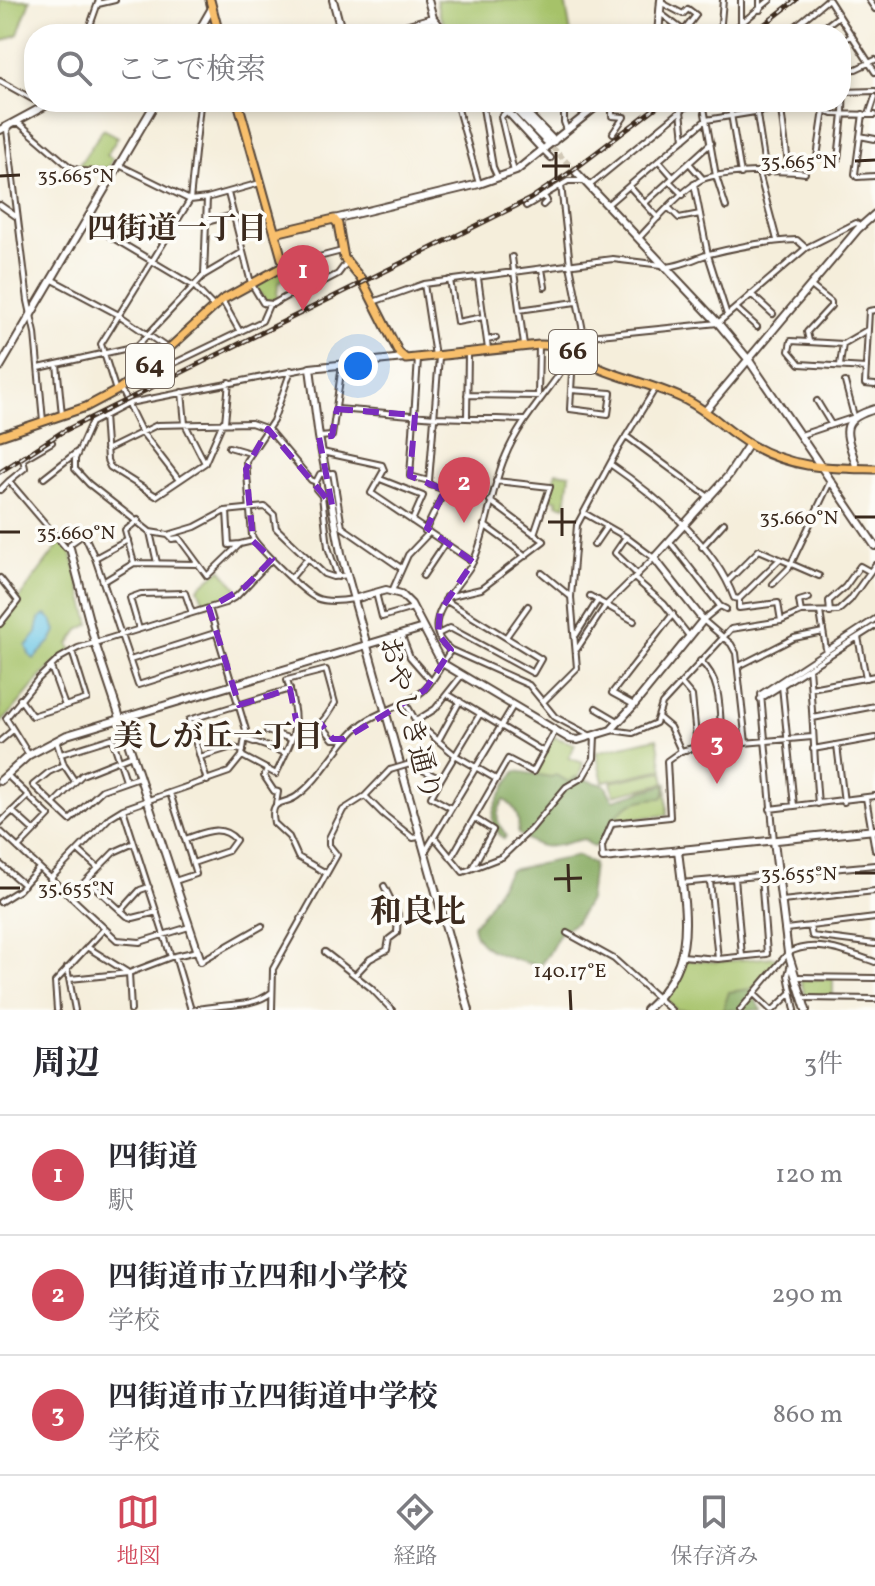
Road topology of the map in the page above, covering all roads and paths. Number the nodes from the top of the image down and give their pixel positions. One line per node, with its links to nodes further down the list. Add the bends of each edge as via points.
1 (115, 0): 11 (street)
2 (333, 0): 21 (street)
3 (428, 0): 17 (street)
4 (723, 0): 27 (street)
5 (741, 0): 28 (street)
6 (760, 0): 14 (street)
7 (770, 0): 14 (street)
8 (828, 0): 16 (street); 29 (street)
9 (869, 0): 13 (street)
10 (660, 1): 15 (street); 26 (street, via 683,14 688,9 696,15)
11 (99, 2): 18 (street)
12 (211, 4): 19 (street); 20 (main road)
13 (875, 9)
14 (760, 10): 28 (street)
15 (660, 13): 24 (street); 25 (street)
16 (839, 16): 30 (street); 31 (street)
17 (433, 18): 22 (street); 23 (street)
18 (91, 24)
19 (202, 24)
20 (216, 24)
21 (339, 24)
22 (412, 24)
23 (438, 24)
24 (659, 24)
25 (674, 24)
26 (691, 24)
27 (721, 24)
28 (741, 24)
29 (798, 24)
30 (828, 24)
31 (844, 24)
32 (852, 35): 34 (street)
33 (875, 60): 34 (street)
34 (869, 63): 35 (street); 36 (street)
35 (851, 69)
36 (875, 72)
37 (0, 81): 40 (street)
38 (875, 91): 39 (street)
39 (851, 92)
40 (24, 94)
41 (875, 97): 65 (street)
42 (33, 112): 68 (street)
43 (150, 112): 82 (street)
44 (199, 112): 106 (street)
45 (241, 112): 96 (main road)
46 (459, 112): 98 (street)
47 (484, 112): 93 (street)
48 (506, 112): 84 (street, via 501,117)
49 (508, 112): 78 (street)
50 (518, 112): 75 (street)
51 (526, 112): 76 (street)
52 (564, 112): 70 (street)
53 (590, 112): 70 (street)
54 (612, 112): 71 (street, via 624,117)
55 (680, 112): 97 (street)
56 (681, 112): 73 (street)
57 (705, 112): 67 (street)
58 (731, 112): 66 (street)
59 (752, 112): 66 (street)
60 (757, 112): 88 (street)
61 (782, 112): 83 (street)
62 (824, 112): 64 (street, via 817,157 838,159)
63 (828, 112): 64 (street)
64 (843, 114): 65 (street)
65 (869, 115): 72 (street)
66 (732, 116): 67 (street); 90 (street)
67 (706, 120): 73 (street); 77 (street)
68 (11, 124): 69 (street); 86 (street, via 20,124 70,167); 117 (street, via 7,130)
69 (0, 130)
70 (567, 130): 76 (street)
71 (613, 133)
72 (860, 136): 74 (street); 92 (street, via 855,174)
73 (684, 139): 80 (street)
74 (875, 139)
75 (546, 141)
76 (554, 141): 78 (street)
77 (711, 143): 81 (street); 91 (street)
78 (543, 150): 79 (street); 84 (street)
79 (551, 158)
80 (659, 161): 94 (street); 101 (street)
81 (689, 163): 94 (street); 95 (street)
82 (119, 165): 86 (street); 106 (street)
83 (789, 171): 88 (street); 89 (street)
84 (514, 172): 93 (street)
85 (576, 172): 97 (street)
86 (114, 173): 120 (street)
87 (759, 173): 88 (street); 90 (street); 125 (street)
88 (766, 173)
89 (805, 173)
90 (741, 174): 91 (street)
91 (716, 176): 95 (street); 112 (street)
92 (875, 176)
93 (498, 178): 98 (street)
94 (671, 179): 104 (street); 107 (street)
95 (703, 179): 99 (street)
96 (260, 183): 102 (street); 123 (main road)
97 (586, 183): 100 (street); 110 (street)
98 (479, 184): 119 (street)
99 (694, 184): 104 (street); 114 (street)
100 (561, 185): 103 (street); 133 (street)
101 (629, 186): 107 (street); 110 (street)
102 (228, 193): 105 (street); 116 (street)
103 (543, 194): 109 (street); 111 (street)
104 (683, 195): 113 (street)
105 (207, 198): 106 (street); 121 (street)
106 (190, 200): 131 (street)
107 (645, 203): 118 (street)
108 (0, 205): 117 (street)
109 (543, 205)
110 (607, 205): 124 (street)
111 (526, 206)
112 (726, 207)
113 (669, 208): 114 (street, via 679,218); 118 (street)
114 (700, 214): 129 (street)
115 (875, 214): 122 (street)
116 (234, 215): 121 (street); 128 (street)
117 (17, 217): 157 (street)
118 (658, 218): 124 (street)
119 (334, 219): 123 (main road); 127 (main road)
120 (86, 222): 131 (street); 140 (street)
121 (206, 222): 138 (street)
122 (862, 226): 126 (street, via 856,223); 144 (street)
123 (275, 233): 134 (main road)
124 (639, 238): 135 (street)
125 (778, 241): 126 (street, via 797,240); 129 (street)
126 (806, 248): 147 (street)
127 (342, 251): 132 (main road); 134 (street)
128 (243, 252): 138 (street); 142 (street)
129 (708, 255): 135 (street); 160 (street)
130 (512, 257): 137 (street)
131 (153, 259): 145 (street); 159 (street)
132 (347, 262): 148 (street, via 338,274); 150 (main road)
133 (570, 265): 135 (street, via 613,259); 136 (street); 151 (street)
134 (284, 266): 142 (main road, 64); 148 (street)
135 (663, 266): 162 (street)
136 (542, 269): 137 (street); 146 (street)
137 (513, 273): 139 (street); 155 (street)
138 (204, 275): 145 (street)
139 (478, 277): 141 (street); 161 (street)
140 (51, 279): 157 (street); 159 (street)
141 (450, 280): 143 (street); 161 (street, via 457,322)
142 (251, 283): 149 (main road, 64); 152 (street, via 260,301)
143 (424, 284): 150 (street); 180 (street)
144 (810, 285): 170 (street, via 831,302 807,332); 183 (street)
145 (194, 286): 153 (street); 166 (street)
146 (543, 286)
147 (751, 294): 154 (street); 158 (street)
148 (289, 295): 152 (street)
149 (222, 300): 153 (main road, 64); 165 (street)
150 (373, 302): 181 (main road)
151 (576, 302): 155 (street); 167 (street)
152 (269, 305): 165 (street, via 262,321)
153 (213, 307): 175 (main road, 64)
154 (736, 308): 160 (street); 163 (street)
155 (519, 310): 174 (street)
156 (875, 310): 164 (street, via 869,311)
157 (32, 313): 188 (street); 189 (street)
158 (773, 314)
159 (119, 315): 166 (street); 179 (street, via 101,344)
160 (727, 315): 162 (street)
161 (483, 317): 169 (street)
162 (718, 323): 167 (street); 183 (street)
163 (757, 327)
164 (867, 330): 171 (street); 192 (street)
165 (240, 332): 185 (street, via 160,370)
166 (149, 333): 175 (street); 179 (street, via 137,346)
167 (584, 337): 173 (street, via 560,339)
168 (496, 338): 169 (street)
169 (487, 340): 176 (street)
170 (811, 343): 171 (street); 187 (street, via 791,341 789,351 800,364)
171 (843, 344): 187 (street)
172 (539, 345): 173 (main road, 66); 174 (main road, 66); 202 (street)
173 (555, 345): 178 (main road, 66)
174 (524, 347): 176 (main road, 66)
175 (169, 349): 185 (main road, 64)
176 (488, 351): 177 (main road, 66)
177 (468, 353): 180 (main road, 66); 201 (street)
178 (574, 353): 191 (street); 197 (main road, 66, via 606,371)
179 (105, 354): 184 (street); 198 (street)
180 (437, 357): 182 (main road, 66); 212 (street)
181 (404, 358): 182 (main road, 66); 186 (street)
182 (418, 359): 211 (street)
183 (748, 359): 208 (street); 222 (street)
184 (57, 364): 189 (street); 209 (street)
185 (152, 364): 198 (main road, 64)
186 (342, 365): 190 (street); 206 (street)
187 (840, 366): 192 (street)
188 (0, 367)
189 (39, 368): 216 (street)
190 (310, 368): 193 (street); 225 (street, おやしき通り)
191 (564, 368): 199 (street, via 572,373); 204 (street)
192 (866, 368): 196 (street, via 865,384)
193 (291, 370): 194 (street); 220 (street)
194 (229, 382): 200 (street); 217 (street)
195 (845, 382): 213 (street)
196 (875, 385)
197 (657, 387): 208 (main road, 66); 224 (street)
198 (118, 390): 205 (street); 209 (main road, 64)
199 (571, 390): 199 (street, via 570,409 608,414 611,393)
200 (182, 392): 205 (street); 218 (street)
201 (467, 395): 202 (street); 214 (street)
202 (538, 396): 204 (street)
203 (817, 401): 219 (street)
204 (538, 402): 215 (street)
205 (129, 403): 210 (street); 221 (street)
206 (337, 409): 211 (street); 225 (street, via 332,436)
207 (875, 409): 213 (street)
208 (706, 410): 227 (main road, 66)
209 (62, 415): 216 (main road, 64)
210 (104, 415): 229 (street, via 91,423); 230 (street)
211 (415, 415): 212 (street); 244 (street, via 410,476)
212 (436, 417): 214 (street); 244 (street)
213 (853, 417): 219 (street); 236 (street, via 847,433)
214 (467, 418): 215 (street)
215 (524, 420): 245 (street)
216 (43, 421): 223 (main road, 64)
217 (224, 422): 218 (street); 220 (street); 233 (street)
218 (185, 424): 221 (street); 233 (street)
219 (831, 424): 222 (street)
220 (268, 429): 232 (street); 246 (street)
221 (141, 431): 230 (street); 241 (street)
222 (801, 435): 235 (street)
223 (0, 436)
224 (626, 436): 234 (street); 248 (street)
225 (319, 437): 231 (street, おやしき通り)
226 (52, 442): 243 (street, via 23,459 25,468)
227 (749, 444): 235 (main road, 66); 248 (street)
228 (229, 447): 232 (street)
229 (79, 450): 239 (street); 253 (street, via 75,469)
230 (106, 450): 241 (street, via 110,467 156,496)
231 (322, 452): 238 (street, おやしき通り); 240 (street, via 382,465)
232 (250, 453): 250 (street)
233 (205, 463): 241 (street)
234 (610, 464): 252 (street); 257 (street)
235 (823, 469): 236 (main road, 66); 242 (street)
236 (857, 469): 237 (main road, 66)
237 (875, 469)
238 (326, 473): 246 (street, via 316,476); 285 (street, via 333,473 342,527); 288 (street, おやしき通り)
239 (44, 478)
240 (379, 479): 254 (street, via 371,493); 254 (street, via 423,496)
241 (179, 480)
242 (831, 480): 270 (street); 283 (street)
243 (9, 481): 247 (street); 272 (street)
244 (429, 481): 260 (street, via 445,490)
245 (496, 481): 249 (street); 261 (street, via 550,487)
246 (316, 482): 293 (street)
247 (0, 490)
248 (710, 498): 257 (street)
249 (490, 501): 256 (street); 261 (street)
250 (248, 508): 251 (street); 265 (street); 275 (street, via 272,510 276,528)
251 (227, 511): 262 (street); 268 (street, via 229,545)
252 (584, 513): 258 (street); 301 (street, via 577,525)
253 (138, 520): 259 (street); 264 (street, via 125,531)
254 (412, 521): 260 (street)
255 (724, 523): 271 (street)
256 (484, 525): 273 (street); 279 (street)
257 (684, 525): 266 (street); 271 (street)
258 (607, 526): 263 (street); 269 (street)
259 (150, 532): 262 (street); 281 (street)
260 (428, 532): 267 (street); 285 (street)
261 (534, 534): 273 (street, via 544,541)
262 (168, 535): 282 (street, via 179,538)
263 (626, 537): 276 (street); 290 (street, via 615,553)
264 (128, 540): 274 (street); 280 (street)
265 (253, 541): 268 (street); 277 (street)
266 (670, 541): 276 (street); 309 (street)
267 (445, 543): 279 (street); 289 (street)
268 (240, 544): 282 (street, via 207,576)
269 (594, 545)
270 (875, 546)
271 (702, 547): 295 (street)
272 (70, 548): 274 (street, via 84,534); 336 (street)
273 (526, 556): 304 (street, via 481,589)
274 (95, 558): 296 (street)
275 (308, 558): 292 (street); 293 (street, via 324,574)
276 (654, 558): 290 (street); 319 (street)
277 (272, 559): 292 (street); 310 (street, via 237,596)
278 (779, 560): 283 (street); 295 (street, via 759,550); 305 (street)
279 (473, 562): 304 (street)
280 (134, 563): 281 (street); 296 (street)
281 (157, 563): 282 (street)
282 (198, 564)
283 (791, 565): 291 (street); 297 (street)
284 (875, 565): 286 (street)
285 (401, 568): 298 (street)
286 (869, 571): 316 (street, via 843,608); 316 (street, via 860,566 829,601)
287 (542, 573): 301 (street)
288 (348, 575): 293 (street); 303 (street, おやしき通り)
289 (423, 576)
290 (636, 576): 307 (street); 317 (street)
291 (819, 576)
292 (292, 577): 303 (street, via 315,598)
293 (338, 577)
294 (0, 578): 322 (street, via 18,601)
295 (728, 581): 305 (street)
296 (103, 582): 330 (street)
297 (773, 584)
298 (392, 591): 299 (street); 311 (street)
299 (376, 593): 303 (street); 311 (street, via 382,617)
300 (590, 596): 306 (street)
301 (571, 597): 331 (street)
302 (809, 598): 313 (street, via 799,601)
303 (354, 599): 337 (street, おやしき通り)
304 (446, 599): 329 (street); 333 (street)
305 (739, 599): 321 (street, via 739,608 778,603)
306 (598, 600): 307 (street); 331 (street)
307 (606, 605): 320 (street); 341 (street)
308 (528, 606): 333 (street)
309 (720, 606): 312 (street); 319 (street)
310 (209, 608): 315 (street); 327 (street)
311 (413, 608): 324 (street)
312 (726, 609)
313 (801, 612): 314 (street); 321 (street)
314 (820, 612): 316 (street); 326 (street)
315 (192, 613): 325 (street); 325 (street, via 185,593 141,594 130,598)
316 (830, 613)
317 (673, 614): 332 (street); 365 (street, via 612,693)
318 (875, 619): 338 (street)
319 (703, 620): 332 (street); 334 (street)
320 (634, 621)
321 (781, 621): 334 (street, via 735,628)
322 (0, 624)
323 (875, 626): 335 (street)
324 (423, 628): 328 (street); 345 (street)
325 (139, 629): 330 (street)
326 (823, 632): 338 (street); 346 (street, via 794,638)
327 (216, 633): 342 (street); 343 (street)
328 (401, 634): 337 (street); 352 (street, via 410,657)
329 (438, 634): 333 (street, via 450,628 533,673 541,659); 339 (street)
330 (121, 635): 336 (street); 343 (street)
331 (575, 635): 341 (street)
332 (689, 636): 365 (street)
333 (506, 637)
334 (721, 637): 344 (street); 346 (street, via 734,648)
335 (858, 637): 348 (street); 351 (street)
336 (95, 643): 340 (street); 374 (street)
337 (367, 645): 354 (street); 370 (street, おやしき通り)
338 (826, 649): 360 (street)
339 (451, 650): 345 (street); 363 (street, via 529,685)
340 (72, 651): 347 (street); 366 (street, via 87,699)
341 (576, 651): 363 (street, via 577,668)
342 (224, 658): 343 (street, via 138,685); 354 (street)
343 (130, 660)
344 (700, 661): 353 (street); 396 (street, via 716,683)
345 (442, 663): 349 (street); 352 (street)
346 (739, 666): 395 (street)
347 (51, 667): 359 (street); 366 (street)
348 (809, 668): 355 (street); 356 (street)
349 (462, 675): 358 (street); 367 (street)
350 (875, 676): 351 (street)
351 (866, 678): 356 (street)
352 (431, 681): 362 (street)
353 (681, 683): 372 (street); 398 (street, via 692,696)
354 (233, 686): 364 (street); 374 (street)
355 (782, 686): 360 (street); 389 (street)
356 (811, 688): 373 (street)
357 (290, 689): 364 (street); 377 (street, via 287,680 326,670 335,703); 378 (street)
358 (449, 695): 361 (street); 375 (street)
359 (20, 699): 366 (street, via 32,716); 380 (street, via 6,718)
360 (760, 699): 394 (street)
361 (460, 701): 371 (street); 393 (street)
362 (405, 702): 370 (street); 375 (street)
363 (544, 702): 384 (street, via 563,722)
364 (239, 705): 386 (street); 408 (street, via 189,720)
365 (634, 705): 376 (street)
366 (65, 706)
367 (513, 706): 379 (street); 383 (street)
368 (875, 706): 373 (street)
369 (596, 708): 376 (street)
370 (385, 711): 388 (street); 411 (street, おやしき通り)
371 (480, 714): 379 (street); 407 (street)
372 (658, 717): 381 (street, via 638,732); 400 (street, via 670,727)
373 (813, 718): 385 (street)
374 (120, 720): 390 (street); 406 (street)
375 (415, 721): 393 (street)
376 (619, 722): 381 (street)
377 (321, 724): 378 (street); 388 (street, via 333,739)
378 (297, 725): 387 (street)
379 (501, 726): 401 (street); 412 (street)
380 (13, 730): 392 (street); 405 (street)
381 (611, 730): 384 (street)
382 (267, 731): 387 (street)
383 (555, 731): 384 (street, via 573,740); 401 (street)
384 (594, 736): 459 (street, via 594,758 583,777 566,787 502,857)
385 (812, 737): 389 (street); 399 (street)
386 (245, 739): 402 (street); 403 (street)
387 (291, 739): 403 (street)
388 (344, 739): 430 (street, via 296,797)
389 (788, 739): 394 (street); 432 (street)
390 (56, 740): 404 (street); 405 (street)
391 (875, 740): 397 (street)
392 (0, 741)
393 (438, 741): 407 (street)
394 (764, 741): 395 (street); 435 (street)
395 (746, 743): 396 (street)
396 (722, 745): 398 (street)
397 (837, 745): 399 (street); 428 (street)
398 (697, 747): 400 (street)
399 (813, 749): 431 (street)
400 (681, 751): 453 (street, via 667,761 670,817 612,823)
401 (544, 752): 417 (street, via 533,772 508,759)
402 (242, 753): 408 (street, via 232,747); 413 (street); 421 (street, via 229,772)
403 (286, 753): 413 (street, via 276,774)
404 (61, 754): 409 (street, via 112,738); 410 (street)
405 (29, 755): 414 (street)
406 (132, 755): 409 (street); 415 (street)
407 (455, 755): 412 (street); 416 (street)
408 (200, 757): 421 (street)
409 (119, 759): 418 (street); 420 (street)
410 (64, 765): 418 (street); 429 (street, via 33,785)
411 (400, 767): 416 (street, bridge, via 410,764); 424 (street, bridge, via 382,775); 442 (street, おやしき通り)
412 (476, 767): 417 (street); 433 (street)
413 (267, 769): 430 (street, via 264,776 278,792)
414 (7, 775): 419 (street); 423 (street)
415 (139, 777): 420 (street); 427 (street)
416 (441, 779): 433 (street, via 431,797)
417 (496, 779): 437 (street)
418 (74, 780): 429 (street)
419 (0, 781)
420 (126, 781): 429 (street, via 95,795 70,820)
421 (207, 781): 422 (street)
422 (170, 793): 427 (street); 444 (street)
423 (28, 796): 436 (street); 441 (street, via 49,816)
424 (365, 796): 442 (street, via 413,838); 460 (street, via 336,821 329,845 337,855)
425 (875, 796): 426 (street)
426 (866, 798): 428 (street); 439 (street)
427 (147, 802): 434 (street); 466 (street)
428 (844, 802): 431 (street)
429 (53, 804)
430 (276, 804): 460 (street, via 274,823 289,837 298,857)
431 (818, 804): 432 (street)
432 (794, 806): 435 (street)
433 (451, 808): 443 (street)
434 (123, 809): 446 (street); 448 (street)
435 (770, 809): 445 (street)
436 (12, 811): 438 (street); 441 (street)
437 (474, 818): 452 (street); 459 (street, via 493,830)
438 (0, 823)
439 (873, 830): 445 (street); 450 (street)
440 (0, 831): 447 (street)
441 (34, 832): 447 (street)
442 (419, 837): 451 (street, おやしき通り)
443 (435, 838): 451 (street); 452 (street)
444 (185, 839): 454 (street); 454 (street, via 217,829 236,840 228,851)
445 (774, 841): 449 (street); 461 (street)
446 (134, 843): 458 (street, via 114,852); 471 (street)
447 (18, 848): 457 (street)
448 (78, 850): 458 (street); 464 (street)
449 (678, 850): 453 (street); 468 (street)
450 (875, 850)
451 (424, 854): 516 (street, おやしき通り)
452 (451, 858): 459 (street, via 463,872)
453 (603, 858)
454 (193, 863): 466 (street, via 196,874)
455 (0, 864): 469 (street)
456 (875, 865): 461 (street)
457 (39, 868): 464 (street); 469 (street)
458 (98, 868): 465 (street)
459 (471, 869)
460 (326, 873): 504 (street, via 273,969)
461 (776, 874): 462 (street); 475 (street)
462 (761, 876): 463 (street); 493 (street, via 767,954)
463 (735, 878): 467 (street); 493 (street)
464 (50, 879): 473 (street)
465 (87, 880): 473 (street); 476 (street)
466 (175, 881): 481 (street)
467 (710, 881): 468 (street); 494 (street)
468 (681, 883): 492 (street, via 686,918)
469 (24, 885): 474 (street)
470 (384, 886): 500 (street, via 398,914 397,933 387,950)
471 (149, 887): 476 (street); 477 (street)
472 (875, 891): 475 (street)
473 (69, 897): 482 (street)
474 (1, 900)
475 (780, 902): 483 (street)
476 (120, 911): 477 (street, via 133,918)
477 (157, 912): 485 (street)
478 (875, 918): 480 (street)
479 (262, 926): 495 (street)
480 (810, 926): 483 (street); 486 (street, via 812,936)
481 (189, 927): 485 (street); 488 (street)
482 (104, 929): 485 (street, via 125,942); 487 (street)
483 (783, 929): 490 (street)
484 (567, 933): 507 (street, via 614,959)
485 (164, 935): 491 (street)
486 (875, 944)
487 (87, 947): 498 (street); 499 (street)
488 (197, 951): 491 (street); 495 (street)
489 (325, 952): 500 (street)
490 (788, 953): 496 (street, via 808,946); 497 (street); 506 (street)
491 (173, 956): 499 (street); 513 (street)
492 (682, 956): 494 (street); 507 (street)
493 (742, 957): 494 (street)
494 (718, 959)
495 (201, 961)
496 (875, 962)
497 (791, 964): 501 (street); 505 (street)
498 (67, 968): 503 (street); 510 (street, via 55,982)
499 (129, 973): 503 (street); 512 (street)
500 (355, 975): 515 (street)
501 (795, 977): 502 (street); 508 (street)
502 (875, 978)
503 (70, 979): 511 (street)
504 (272, 991): 513 (street, via 263,999); 514 (street)
505 (791, 993): 520 (street); 521 (street)
506 (754, 994): 519 (street); 520 (street)
507 (659, 998): 517 (street); 518 (street)
508 (802, 998): 509 (street); 522 (street)
509 (875, 999)
510 (57, 1010)
511 (75, 1010)
512 (131, 1010)
513 (193, 1010)
514 (272, 1010)
515 (392, 1010)
516 (469, 1010)
517 (646, 1010)
518 (671, 1010)
519 (740, 1010)
520 (772, 1010)
521 (795, 1010)
522 (806, 1010)

